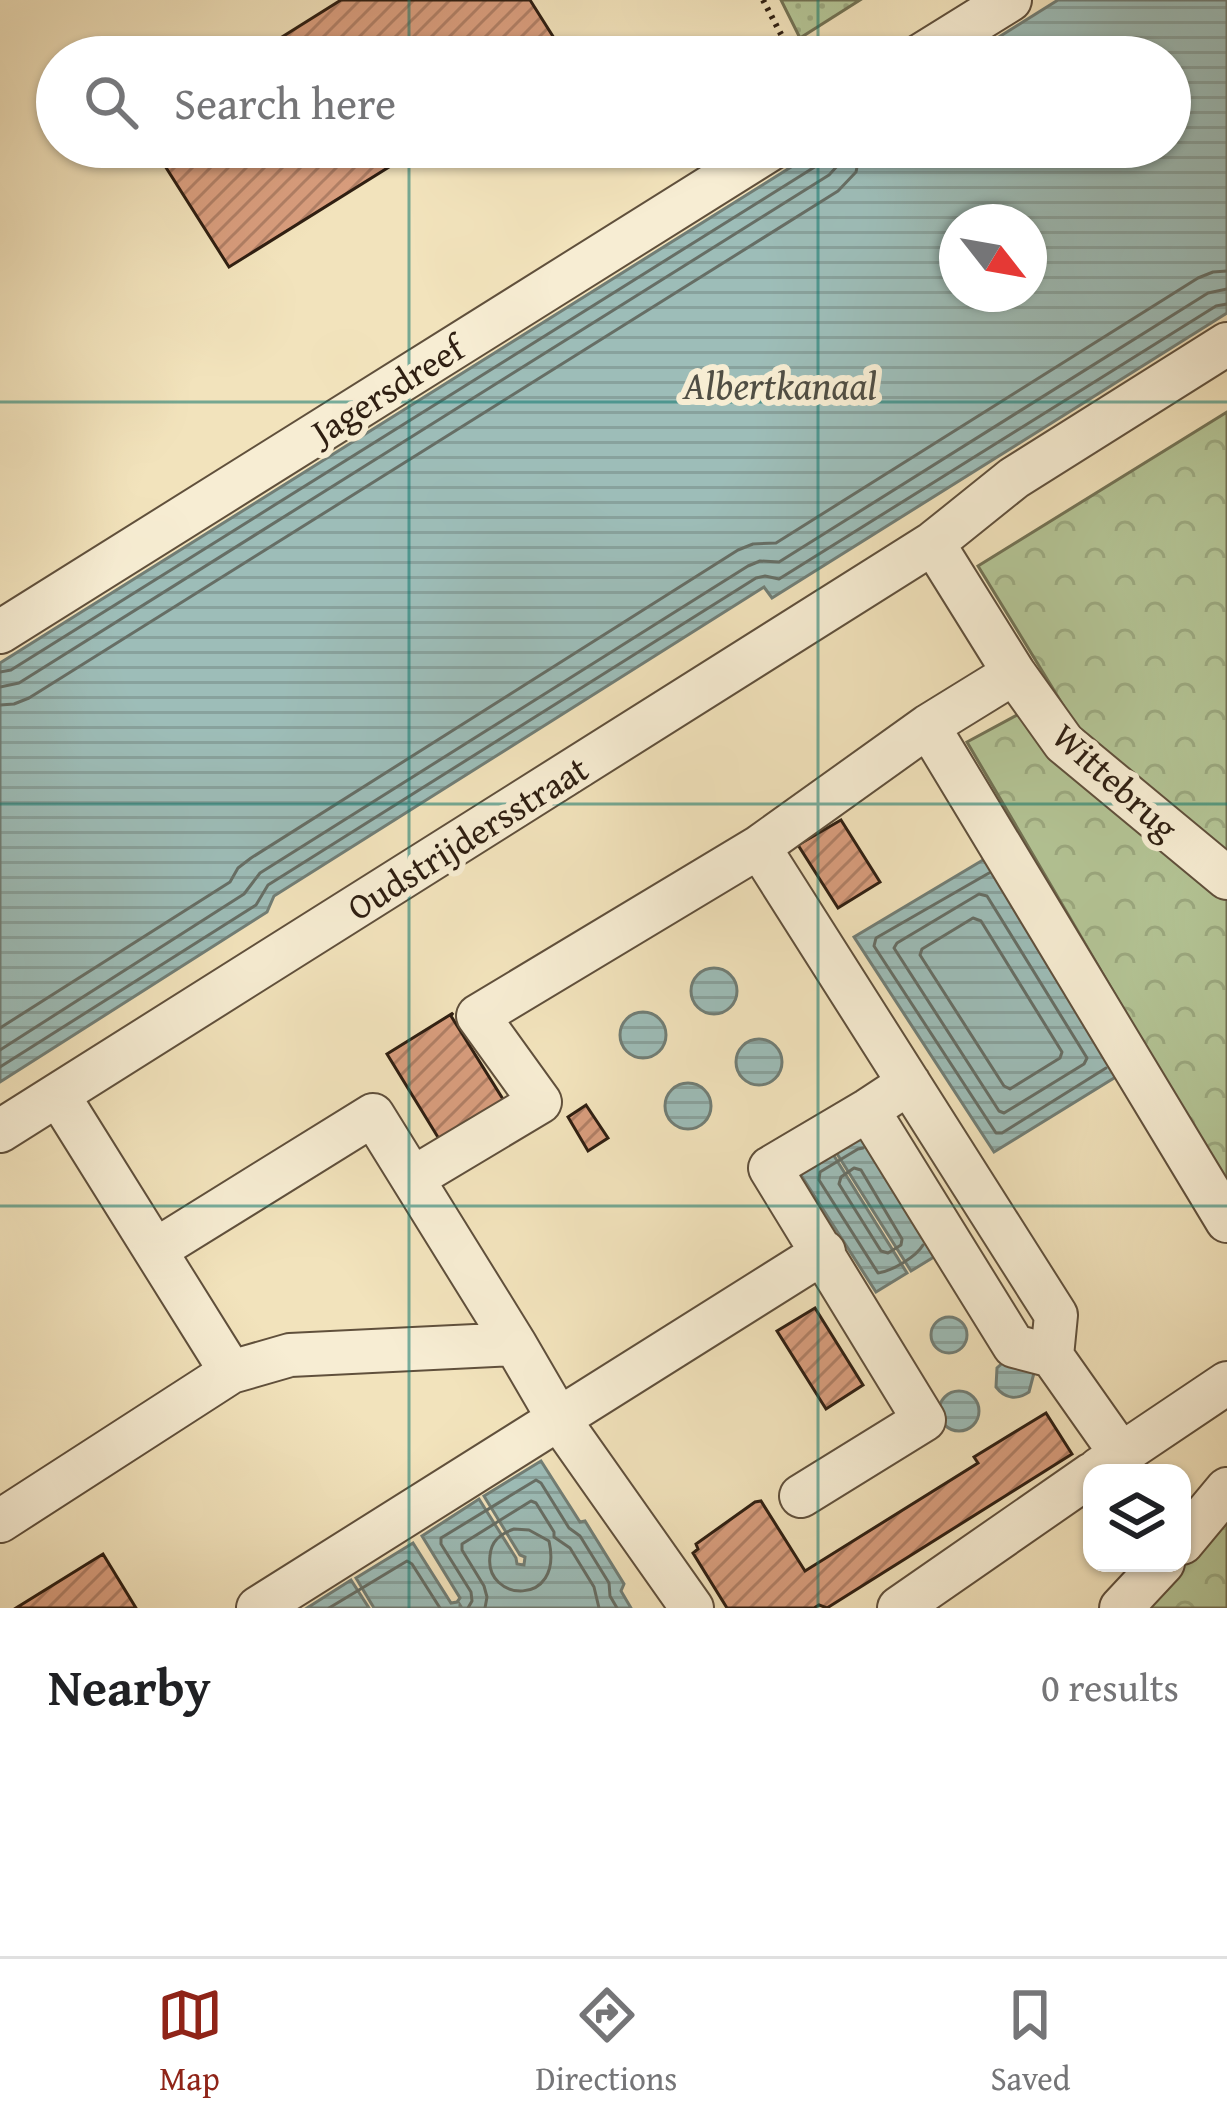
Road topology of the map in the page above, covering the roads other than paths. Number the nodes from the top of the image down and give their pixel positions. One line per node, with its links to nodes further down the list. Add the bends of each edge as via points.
1 (1010, 0): 2 (street)
2 (952, 36)
3 (740, 168): 6 (street, Jagersdreef)
4 (1227, 344): 5 (street, via 1014,478)
5 (933, 543): 7 (street, Wittebrug); 12 (street, Oudstrijdersstraat)
6 (0, 632)
7 (1014, 674): 8 (street); 10 (street, Wittebrug, via 1064,743)
8 (928, 726): 9 (street); 16 (street)
9 (759, 847): 11 (street); 15 (street, via 478,1016 540,1102)
10 (1227, 878)
11 (909, 1082): 13 (street); 20 (street, via 1056,1316)
12 (58, 1095): 14 (street, Oudstrijdersstraat); 17 (street)
13 (868, 1110): 18 (street, via 770,1168); 20 (street, via 1014,1346)
14 (0, 1131)
15 (413, 1178): 17 (street, via 373,1115); 19 (street)
16 (1227, 1221)
17 (157, 1249): 21 (street)
18 (824, 1252): 23 (street); 28 (street, via 924,1420)
19 (515, 1344): 21 (street, via 290,1355); 23 (street)
20 (1052, 1356): 24 (street)
21 (231, 1372): 29 (street)
22 (1227, 1383): 25 (street)
23 (558, 1418): 32 (street); 33 (street)
24 (1101, 1464)
25 (1106, 1464)
26 (1083, 1480): 34 (street)
27 (1227, 1489): 30 (street)
28 (801, 1496)
29 (0, 1521)
30 (1191, 1532)
31 (1155, 1572): 35 (street)
32 (258, 1608)
33 (692, 1608)
34 (899, 1608)
35 (1121, 1608)

